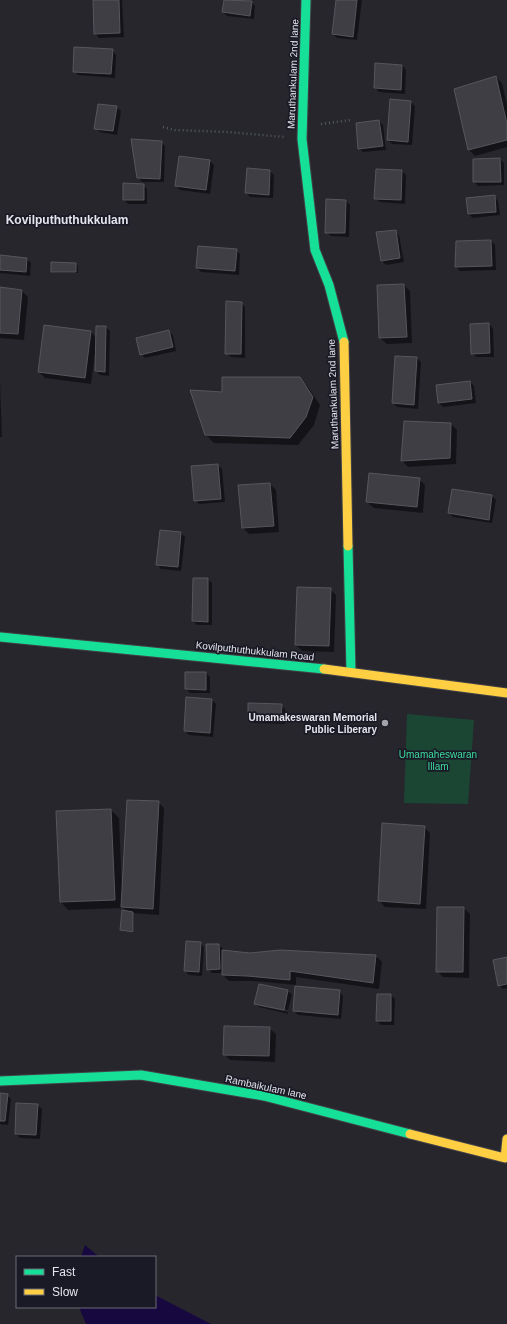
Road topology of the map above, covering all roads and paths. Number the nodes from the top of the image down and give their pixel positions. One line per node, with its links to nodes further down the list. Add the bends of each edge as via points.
1 (306, 0): 5 (street, Maruthankulam 2nd lane)
2 (351, 120): 3 (path)
3 (319, 124)
4 (163, 127): 5 (path)
5 (302, 139): 7 (street, Maruthankulam 2nd lane, via 315,250 329,285 344,342)
6 (0, 637): 7 (street, Kovilputhuthukkulam Road)
7 (351, 672): 8 (street, Kovilputhuthukkulam Road)
8 (507, 694)
9 (0, 1081): 10 (street, Rambaikulam lane, via 142,1075 264,1096 505,1158)
10 (507, 1139)

